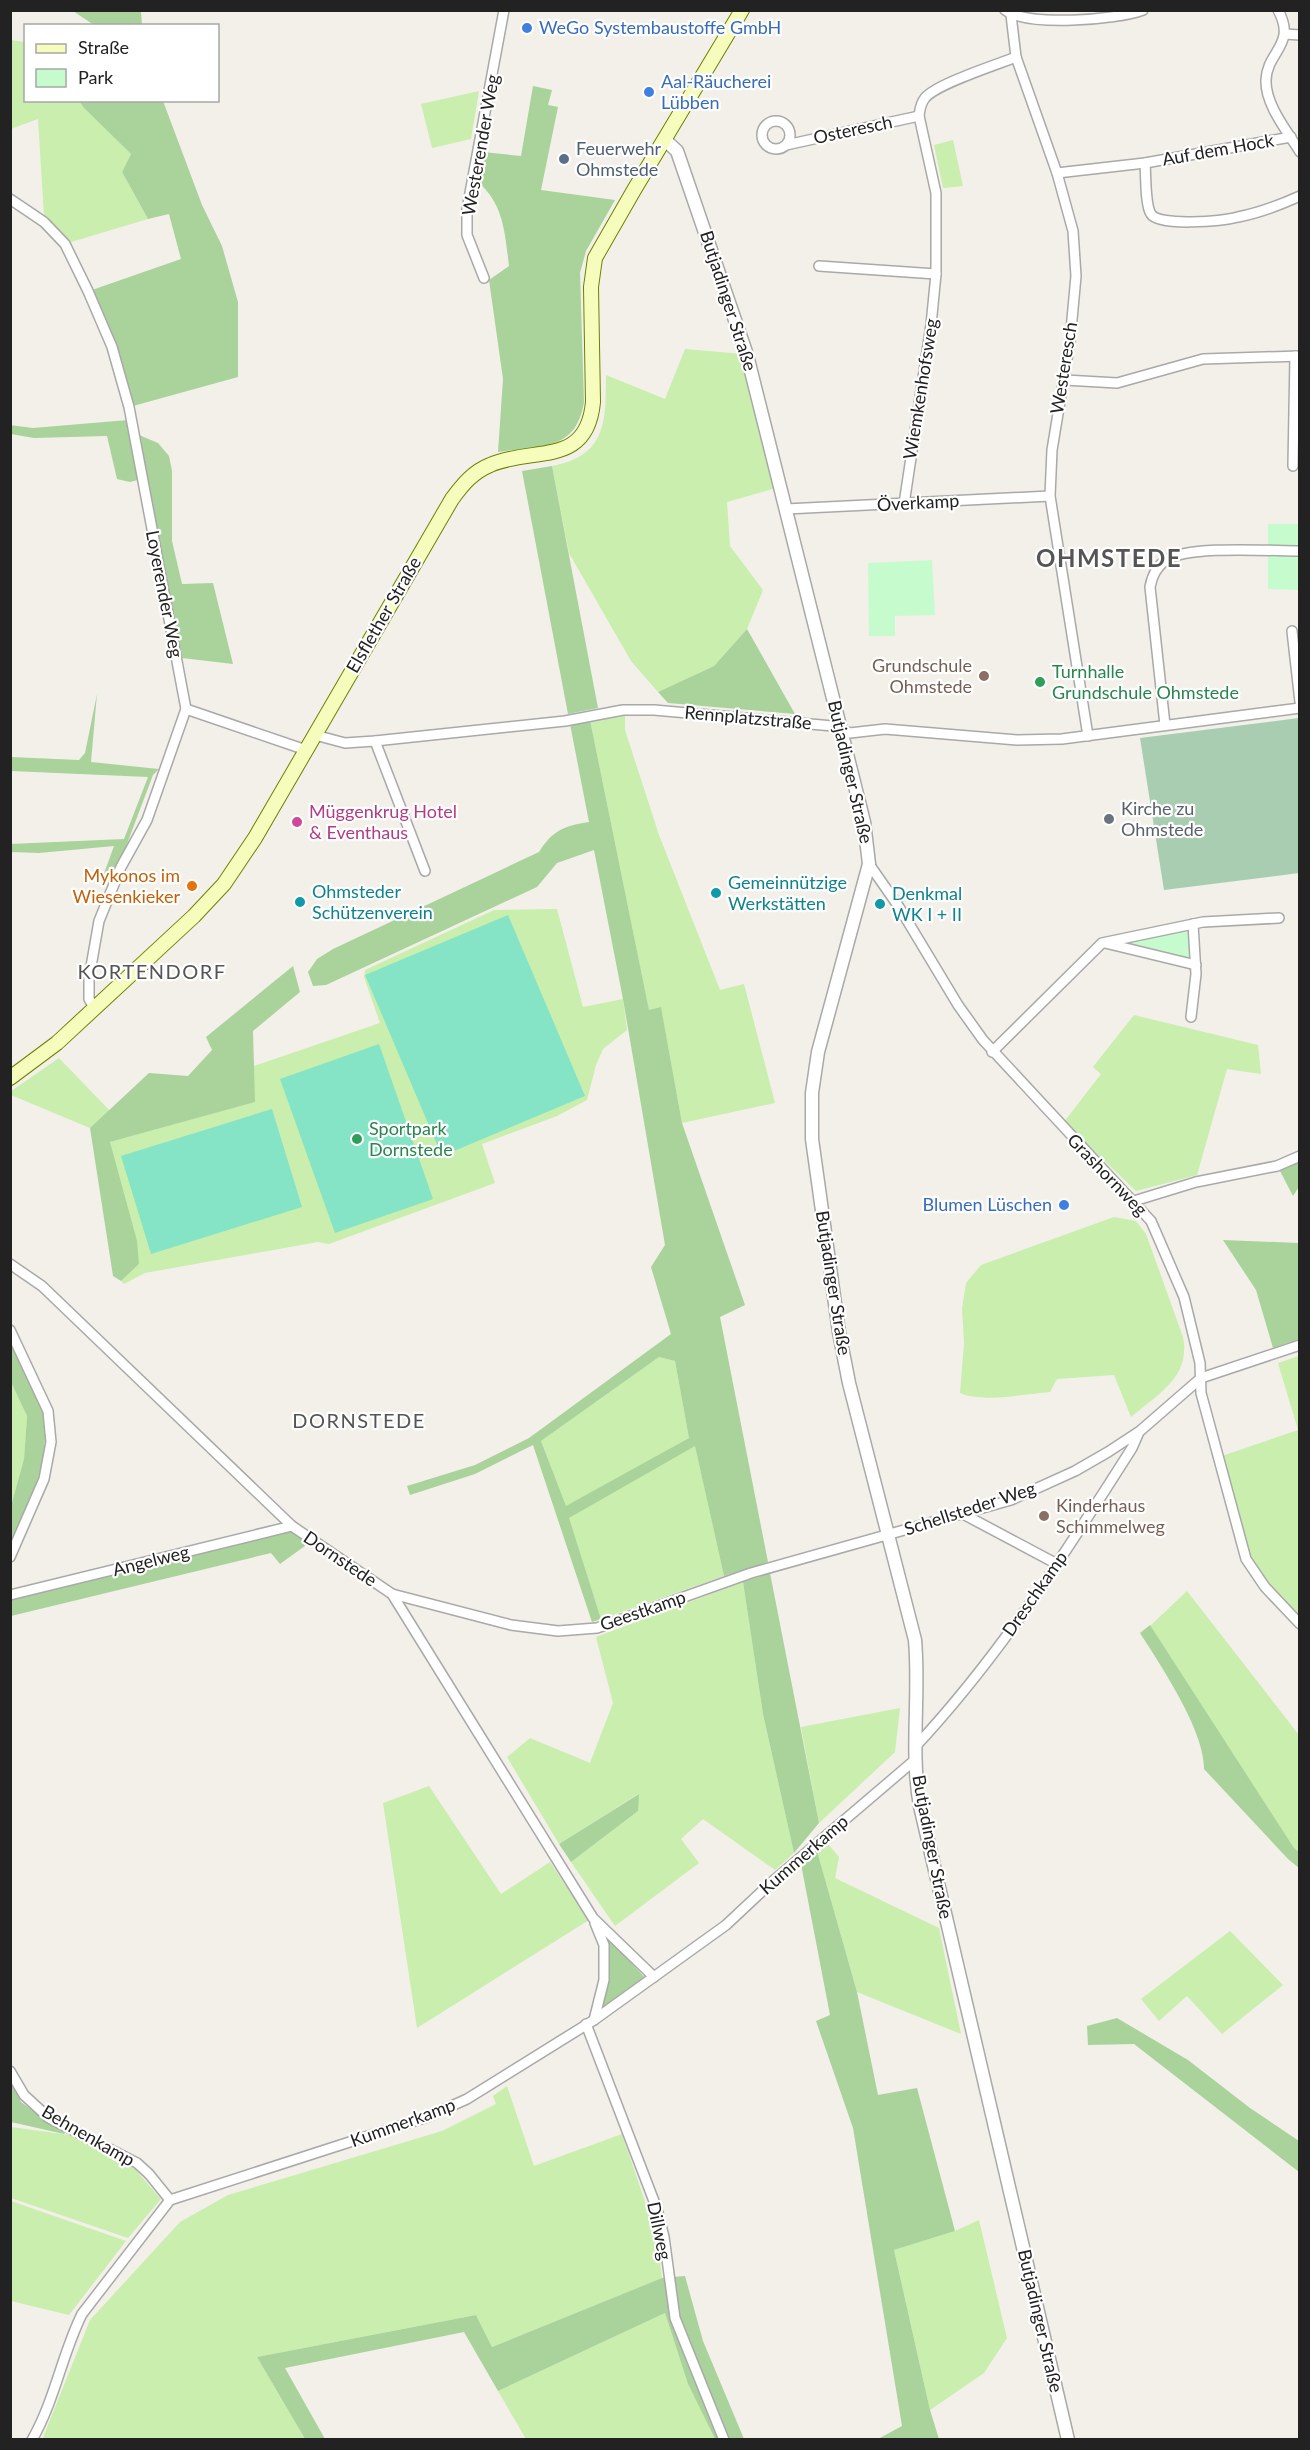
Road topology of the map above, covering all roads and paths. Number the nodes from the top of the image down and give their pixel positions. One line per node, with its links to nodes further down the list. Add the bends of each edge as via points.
1 (504, 10): 21 (street, Westerender Weg, via 467,209 467,235)
2 (742, 10): 12 (main road, Elsflether Straße)
3 (1143, 10): 6 (street)
4 (1278, 10): 7 (street)
5 (1008, 13): 6 (street, via 1029,19); 9 (street, Westeresch)
6 (1117, 14)
7 (1285, 34): 8 (street); 11 (street, via 1266,81 1272,103)
8 (1299, 35)
9 (1016, 57): 10 (street, via 930,93); 16 (street, Westeresch)
10 (919, 116): 13 (street, Osteresch); 20 (street, Wiemkenhofsweg, via 936,193)
11 (1291, 137): 14 (street); 15 (street, Auf dem Hock)
12 (665, 140): 27 (street, Butjadinger Straße, via 677,151 747,355); 35 (main road, Elsflether Straße, via 596,258 591,287 593,402 584,434 564,450 495,463 466,481)
13 (786, 145)
14 (1299, 152)
15 (1145, 163): 16 (street, Auf dem Hock); 17 (street, Auf dem Hock, via 1149,209 1155,219 1162,221 1237,218)
16 (1057, 174): 23 (street, Westeresch, via 1073,231 1076,276)
17 (1299, 196)
18 (10, 199): 32 (street, Loyerender Weg, via 44,222 64,244 112,347 129,407)
19 (819, 266): 20 (street)
20 (936, 274): 26 (street, Wiemkenhofsweg)
21 (484, 278)
22 (1297, 356): 23 (street, via 1203,359 1117,383); 24 (street)
23 (1065, 380): 25 (street, Westeresch, via 1052,450)
24 (1293, 466)
25 (1050, 496): 26 (street, Överkamp); 36 (street, Westeresch)
26 (904, 504): 27 (street, Överkamp)
27 (786, 509): 34 (street, Butjadinger Straße)
28 (1299, 551): 33 (street, via 1199,552 1176,556 1158,568 1150,587)
29 (1292, 631): 30 (street)
30 (1299, 702)
31 (1299, 708): 33 (street, Rennplatzstraße)
32 (186, 709): 38 (street); 45 (street, via 147,820 121,867 99,921 89,978 88,999)
33 (1164, 725): 36 (street, Rennplatzstraße)
34 (841, 729): 36 (street, Rennplatzstraße, via 850,733 897,729 1017,740); 37 (street, Rennplatzstraße, via 623,710); 39 (street, Butjadinger Straße, via 864,822)
35 (315, 735): 37 (street, Rennplatzstraße, via 345,743); 38 (main road, Elsflether Straße)
36 (1088, 736)
37 (375, 741): 40 (street)
38 (306, 750): 45 (main road, Elsflether Straße, via 224,884)
39 (869, 864): 47 (street, Grashornweg); 58 (street, Butjadinger Straße, via 818,1052 812,1092 812,1139 849,1383)
40 (425, 871)
41 (1279, 918): 42 (street)
42 (1193, 924): 43 (street); 44 (street)
43 (1102, 943): 44 (street); 47 (street)
44 (1196, 965): 46 (street)
45 (94, 1009): 48 (main road, Elsflether Straße, via 41,1057)
46 (1191, 1017)
47 (992, 1052): 50 (street, Grashornweg)
48 (10, 1078)
49 (1299, 1156): 50 (street, via 1277,1166 1196,1182)
50 (1134, 1201): 54 (street, Grashornweg, via 1151,1221 1184,1298)
51 (10, 1264): 57 (street, Dornstede, via 42,1286)
52 (10, 1330): 59 (street, via 48,1411 51,1442 44,1479)
53 (1299, 1345): 54 (street, Schellsteder Weg)
54 (1201, 1378): 55 (street, Schellsteder Weg); 63 (street, Grashornweg, via 1201,1393 1246,1558 1265,1587)
55 (1140, 1431): 56 (street, Schellsteder Weg, via 1075,1471 1011,1500); 60 (street, Dreschkamp)
56 (963, 1514): 58 (street, Schellsteder Weg); 60 (street)
57 (292, 1526): 61 (street, Dornstede); 62 (street, Angelweg)
58 (890, 1535): 61 (street, Geestkamp, via 752,1573 597,1628 558,1631 512,1625); 64 (street, Butjadinger Straße, via 915,1640)
59 (10, 1557)
60 (1058, 1564): 64 (street, Dreschkamp)
61 (392, 1594): 65 (street, Dornstede)
62 (10, 1595)
63 (1299, 1624)
64 (916, 1753): 66 (street, Kummerkamp, via 726,1925); 72 (street, Butjadinger Straße, via 920,1806)
65 (593, 1918): 66 (street, Dornstede); 67 (street, Dornstede, via 603,1945 604,1980)
66 (654, 1977): 67 (street, Kummerkamp)
67 (590, 2022): 69 (street, Kummerkamp, via 467,2099 427,2117); 71 (street, Dillweg, via 657,2210 675,2318)
68 (10, 2071): 69 (street, Behnenkamp, via 24,2095 49,2118 137,2163)
69 (170, 2200): 70 (street, via 82,2314)
70 (32, 2439)
71 (724, 2439)
72 (1068, 2439)

